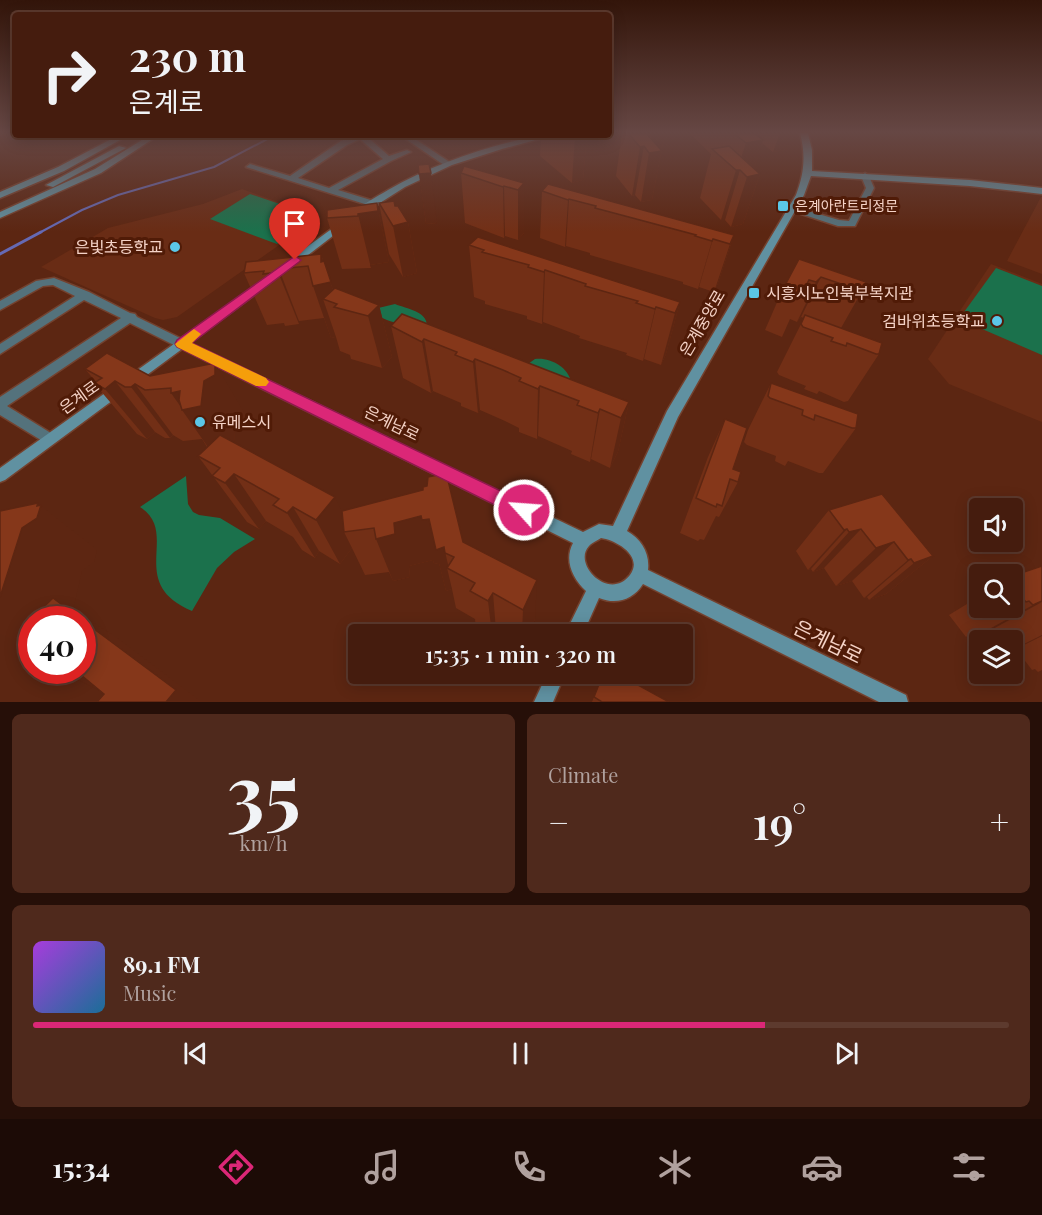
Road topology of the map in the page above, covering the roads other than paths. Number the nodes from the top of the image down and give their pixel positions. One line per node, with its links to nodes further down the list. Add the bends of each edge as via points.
1 (67, 166): 14 (street)
2 (87, 166): 16 (street)
3 (106, 166): 18 (street)
4 (311, 166): 11 (street)
5 (376, 166): 12 (street)
6 (442, 166): 15 (street, 은계로)
7 (810, 166): 9 (street)
8 (250, 167): 11 (street)
9 (809, 172): 10 (street); 17 (street, 은계중앙로)
10 (865, 176): 13 (street); 17 (street, via 870,188 852,224)
11 (291, 179): 12 (street)
12 (332, 190): 15 (street)
13 (1042, 191)
14 (0, 195)
15 (371, 203): 22 (street, 은계로)
16 (0, 208)
17 (791, 209): 27 (street, 은계중앙로, via 672,415)
18 (0, 215)
19 (85, 296): 20 (street, via 54,281 45,281); 21 (street); 23 (street)
20 (0, 306)
21 (130, 317): 22 (street); 24 (street)
22 (182, 344): 25 (street, 은계로); 28 (street, 은계남로)
23 (0, 350)
24 (0, 406): 25 (street)
25 (50, 439): 26 (street, 은계로)
26 (0, 476)
27 (618, 533): 28 (street, via 599,531); 29 (street, via 639,555)
28 (583, 540): 30 (street, via 577,565)
29 (639, 574): 30 (street, via 627,590 605,593); 34 (street, 은계남로)
30 (595, 589): 31 (street)
31 (579, 624)
32 (551, 684): 33 (street)
33 (543, 702)
34 (899, 702)

